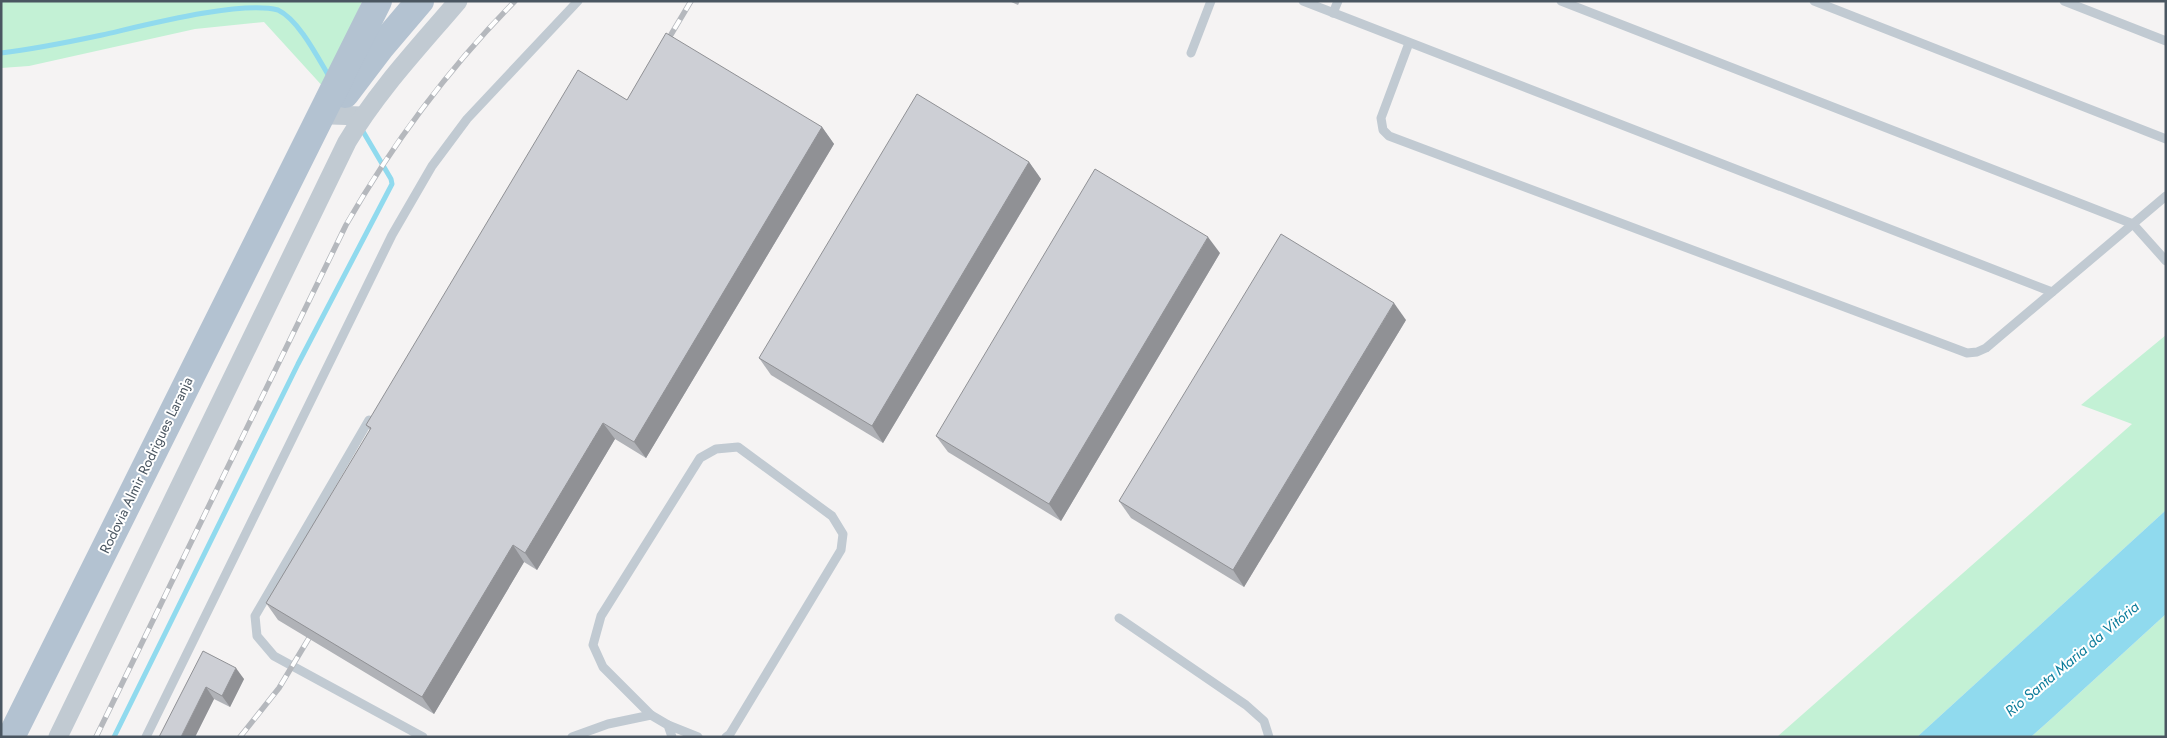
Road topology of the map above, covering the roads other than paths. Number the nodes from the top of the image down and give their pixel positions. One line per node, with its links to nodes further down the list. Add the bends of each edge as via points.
1 (378, 1): 18 (main road, Rodovia Almir Rodrigues Laranja)
2 (420, 1): 15 (main road, Rodovia Almir Rodrigues Laranja, via 380,48)
3 (458, 1): 16 (street)
4 (578, 1): 29 (lane, via 467,119 418,189)
5 (1211, 1): 14 (lane)
6 (1302, 1): 11 (lane)
7 (1338, 1): 11 (lane)
8 (1561, 1): 20 (lane)
9 (1814, 1): 17 (lane)
10 (2064, 1): 12 (lane)
11 (1333, 13): 13 (lane)
12 (2166, 41)
13 (1409, 43): 22 (lane); 22 (lane, via 1381,118 1383,130 1392,138 1967,353 1986,348)
14 (1191, 53)
15 (331, 115): 16 (street); 18 (main road, Rodovia Almir Rodrigues Laranja)
16 (362, 116): 28 (street)
17 (2166, 138)
18 (281, 194): 27 (main road, Rodovia Almir Rodrigues Laranja)
19 (2166, 196): 20 (lane)
20 (2133, 224): 21 (lane); 22 (lane)
21 (2166, 261)
22 (2052, 292)
23 (369, 420): 30 (lane, via 255,616 257,636 274,656)
24 (1119, 618): 35 (lane, via 1246,705 1264,722)
25 (651, 716): 26 (lane); 31 (lane, via 608,724); 34 (lane, via 603,667 593,645 601,616 700,458 716,449 738,447 832,516 843,534 841,550)
26 (668, 725): 32 (lane); 33 (lane)
27 (11, 737)
28 (58, 737)
29 (146, 737)
30 (423, 737)
31 (572, 737)
32 (672, 737)
33 (698, 737)
34 (726, 737)
35 (1269, 737)

